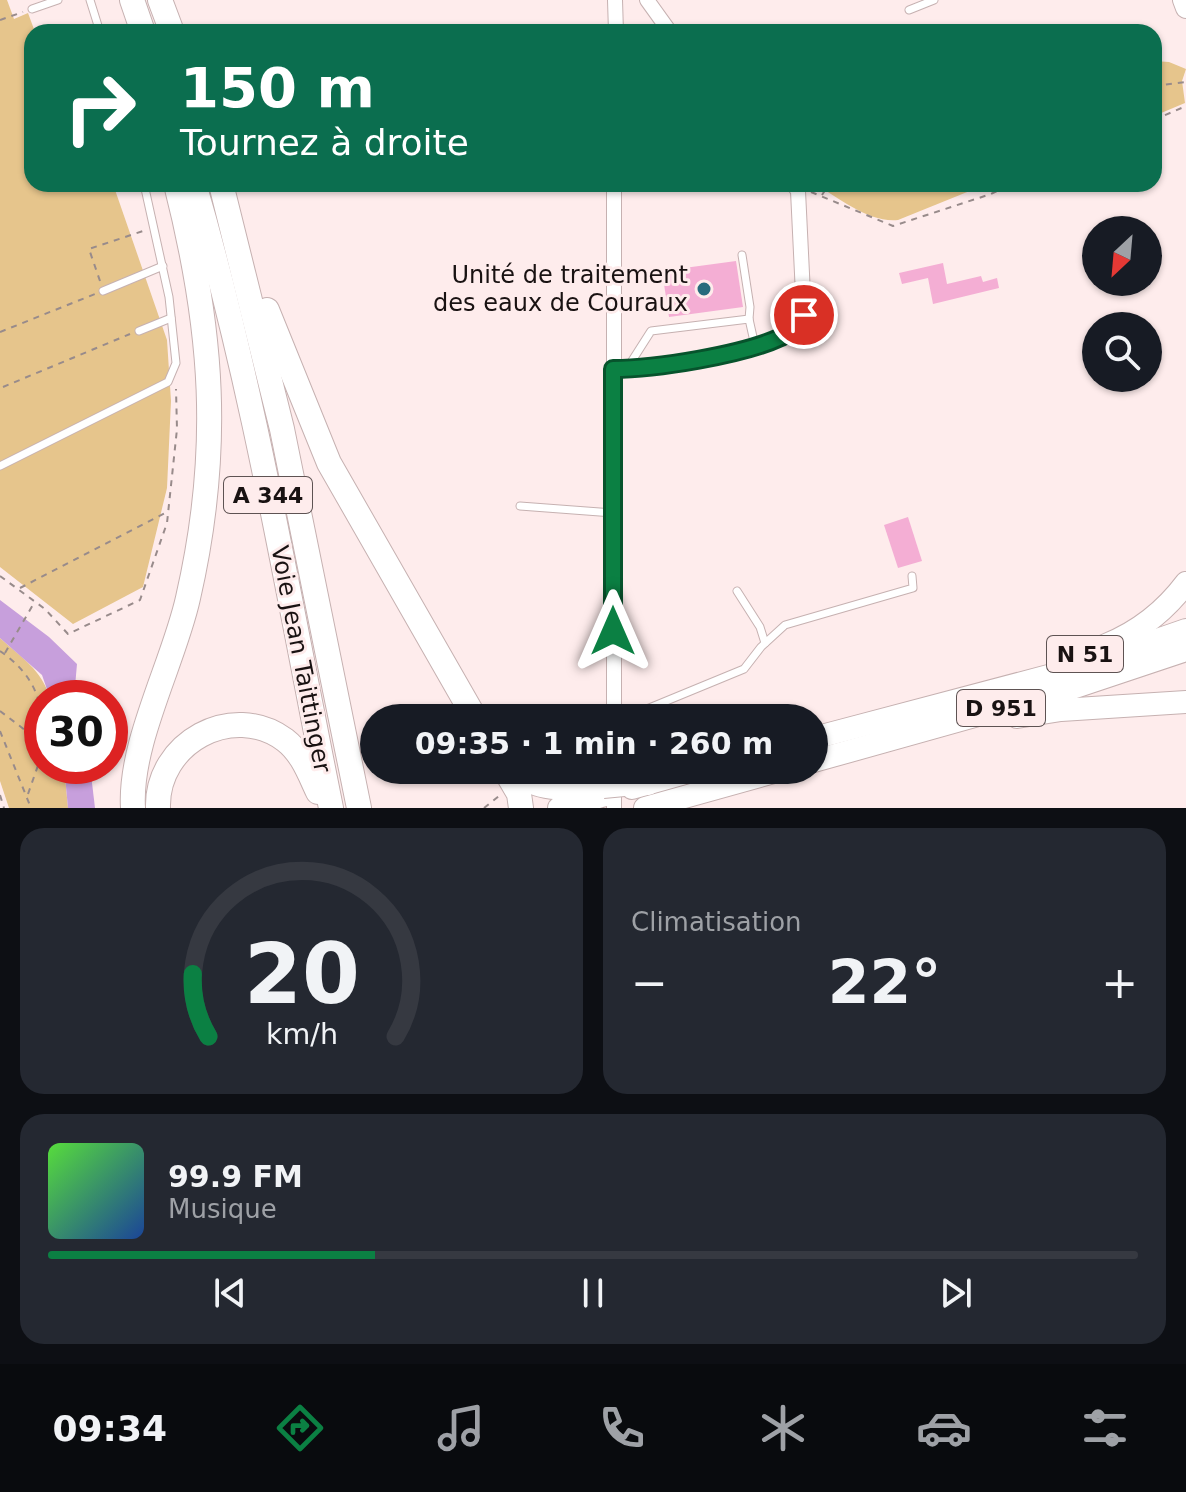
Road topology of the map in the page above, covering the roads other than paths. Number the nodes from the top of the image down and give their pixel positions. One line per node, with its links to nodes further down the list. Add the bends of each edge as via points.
1 (58, 0): 10 (lane)
2 (90, 0): 12 (lane)
3 (131, 0): 13 (highway)
4 (160, 0): 14 (highway)
5 (615, 0): 15 (street)
6 (647, 0): 16 (street)
7 (934, 0): 11 (lane)
8 (1183, 0): 9 (street)
9 (1186, 8)
10 (32, 9)
11 (909, 10)
12 (98, 24)
13 (138, 24)
14 (169, 24)
15 (616, 24)
16 (664, 24)
17 (146, 192): 24 (lane)
18 (178, 192): 52 (highway, via 206,340 211,438 188,599 139,756)
19 (196, 192): 54 (highway, Voie Jean Taittinger / A 344, via 255,429)
20 (614, 192): 30 (street)
21 (795, 192): 29 (street, via 804,315 784,336)
22 (224, 193): 42 (highway, via 329,463); 55 (highway, Voie Jean Taittinger / A 344, via 282,429)
23 (742, 255): 27 (lane)
24 (163, 266): 25 (lane); 26 (lane)
25 (103, 291)
26 (171, 318): 28 (lane); 31 (lane, via 176,363 168,382)
27 (749, 319): 29 (lane); 30 (lane, via 651,331)
28 (139, 331)
29 (755, 346): 30 (street, via 639,370)
30 (620, 369): 33 (street)
31 (0, 466)
32 (520, 506): 33 (lane)
33 (613, 513): 43 (street)
34 (912, 576): 38 (lane, via 913,588 785,625)
35 (1186, 583): 40 (main road, N 51, via 1161,612 1126,637)
36 (737, 591): 38 (lane)
37 (1186, 630): 40 (main road, D 951, via 1071,670)
38 (765, 643): 44 (lane, via 744,669)
39 (1186, 650): 46 (main road, D 951, via 1057,693)
40 (966, 697): 45 (main road, D 951)
41 (1186, 702): 47 (main road, N 51, via 1038,713)
42 (467, 704)
43 (614, 704)
44 (659, 704)
45 (828, 734)
46 (828, 757)
47 (828, 764)
48 (513, 784): 56 (highway)
49 (544, 784): 51 (highway, via 560,789)
50 (731, 784): 58 (main road)
51 (618, 788): 57 (main road)
52 (133, 808)
53 (158, 808): 54 (highway, via 166,769 183,747 208,731 235,725 262,728 287,742 307,766)
54 (328, 808)
55 (359, 808)
56 (521, 808)
57 (559, 808)
58 (645, 808)

